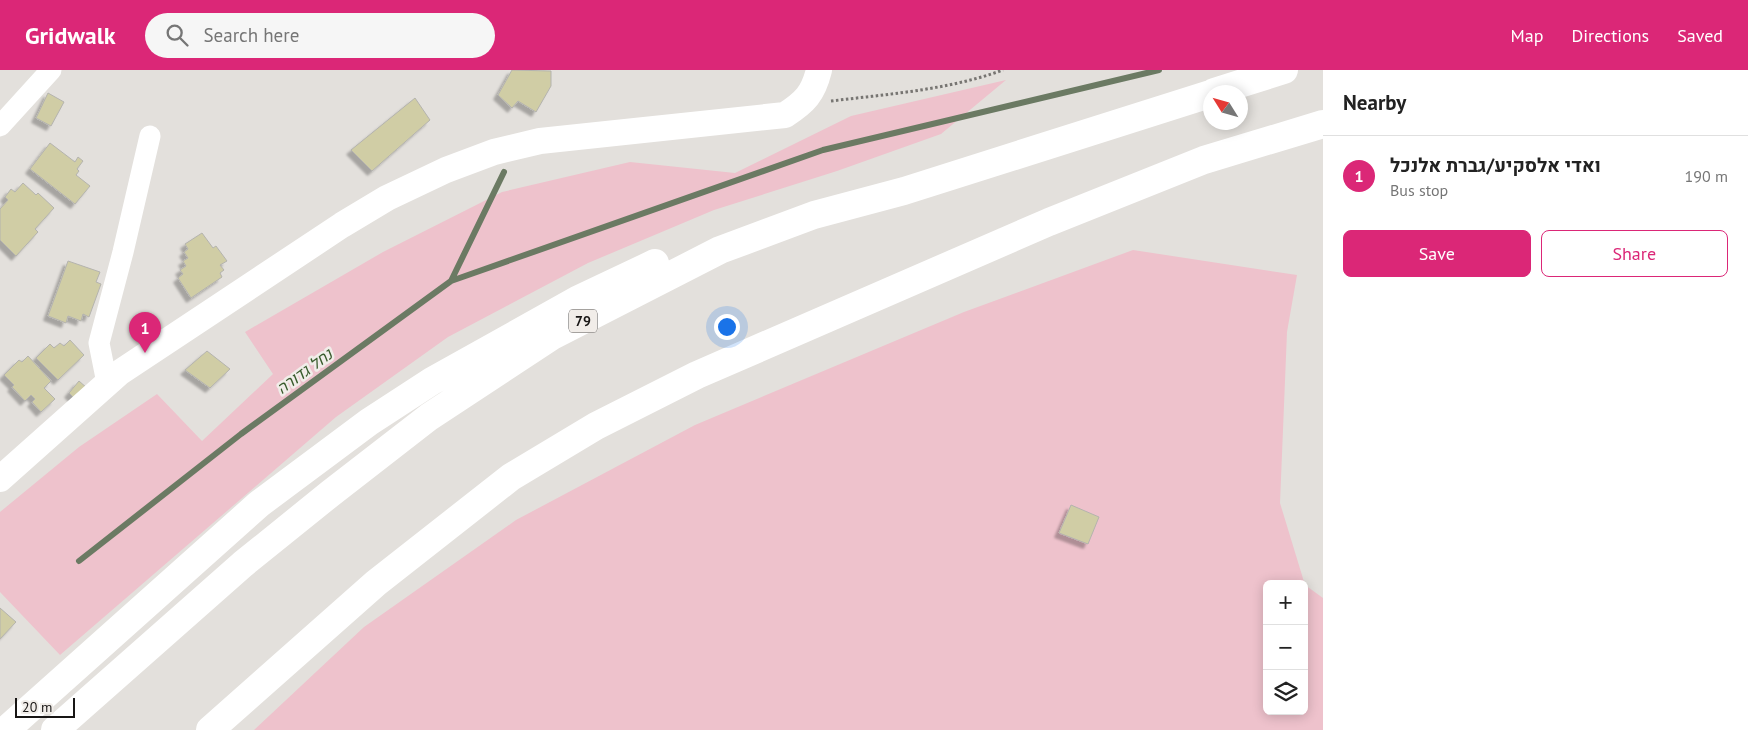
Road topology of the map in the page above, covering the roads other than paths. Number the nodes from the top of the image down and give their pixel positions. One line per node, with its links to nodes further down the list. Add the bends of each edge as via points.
1 (819, 70): 10 (street, via 815,86 801,105 785,115 540,141 494,152 446,170 387,198 342,225)
2 (1284, 70): 4 (highway, 79)
3 (46, 72): 7 (street)
4 (1237, 85)
5 (1203, 96): 9 (highway, 79, via 904,191 814,215)
6 (1323, 124): 14 (highway, via 1204,160 1049,222 697,374 596,426 511,478 376,582)
7 (0, 126)
8 (150, 136): 10 (street, via 99,342)
9 (720, 250): 12 (highway, via 656,263 576,300 432,381 369,422 259,504); 13 (highway, 79, via 552,336 429,417 243,564)
10 (107, 383): 11 (street)
11 (0, 478)
12 (6, 730)
13 (55, 730)
14 (210, 730)

